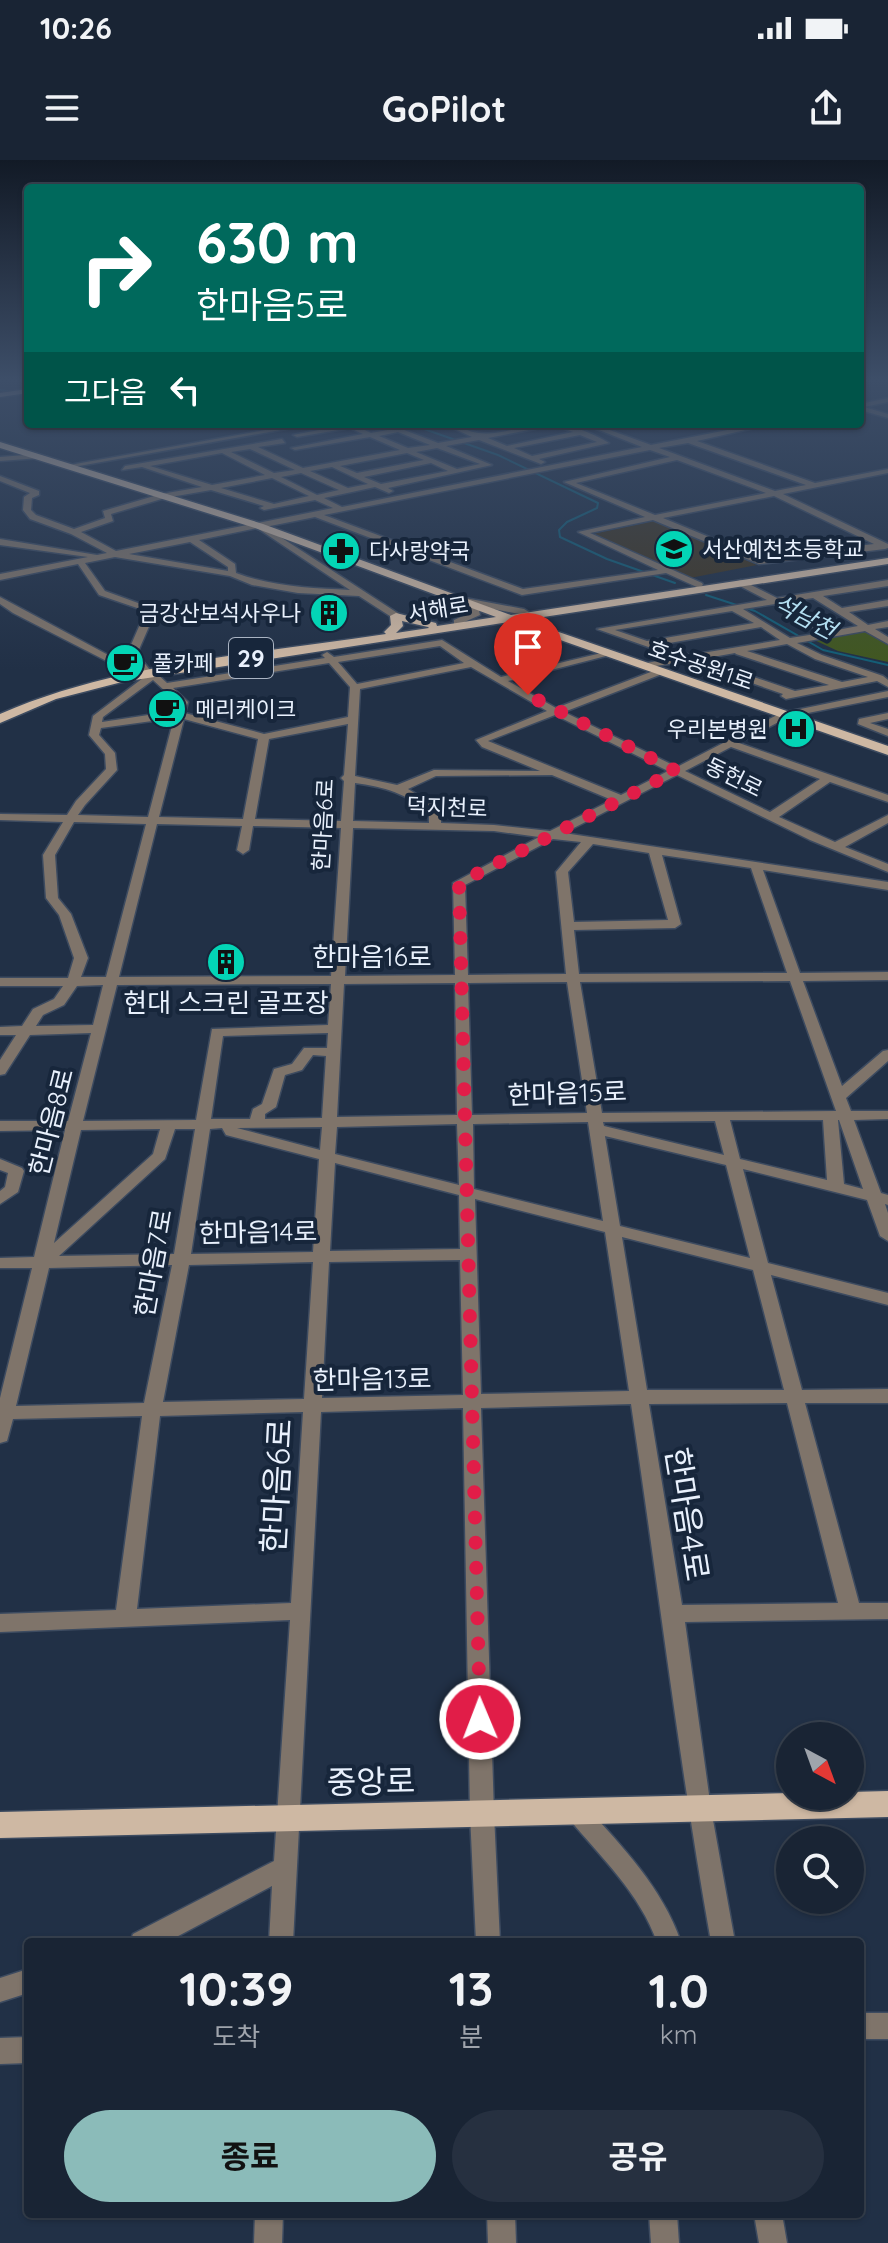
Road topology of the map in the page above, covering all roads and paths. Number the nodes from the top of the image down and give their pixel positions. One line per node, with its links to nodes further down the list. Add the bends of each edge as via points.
1 (101, 476): 23 (main road, 호수공원1로)
2 (177, 476): 20 (street)
3 (272, 476): 20 (street)
4 (273, 476): 24 (street)
5 (315, 476): 21 (street)
6 (356, 476): 18 (street)
7 (434, 476): 18 (street)
8 (468, 476): 16 (street)
9 (507, 476): 16 (street)
10 (554, 476): 17 (street)
11 (594, 476): 17 (street)
12 (727, 476): 22 (street)
13 (791, 476): 19 (street)
14 (864, 476): 19 (street)
15 (0, 478): 32 (street, via 36,493 28,497 27,510 33,517)
16 (481, 482): 25 (street)
17 (568, 482): 30 (street)
18 (378, 486): 21 (street); 25 (street)
19 (818, 486): 22 (street)
20 (211, 487): 23 (street); 26 (street)
21 (347, 491): 24 (street)
22 (778, 495): 30 (street); 37 (street)
23 (164, 496): 31 (main road, 호수공원1로); 32 (street, via 106,513 110,519)
24 (316, 497): 26 (street); 27 (street)
25 (402, 497): 27 (street)
26 (273, 506): 28 (street)
27 (340, 509): 29 (street)
28 (251, 510)
29 (316, 514): 31 (street); 41 (street, via 522,592)
30 (654, 518): 37 (street, via 759,561); 41 (street, via 582,533)
31 (259, 526): 33 (street); 35 (main road, 호수공원1로); 36 (street, 서해로)
32 (74, 532): 38 (street)
33 (192, 539): 38 (street); 42 (street, via 232,566)
34 (0, 542): 39 (street)
35 (309, 544): 36 (main road); 51 (main road, 호수공원1로)
36 (293, 548): 48 (street, 서해로)
37 (887, 552): 44 (main road, 서해로 / 29); 46 (main road, 서해로 / 29)
38 (115, 554): 39 (street); 42 (street)
39 (104, 557): 40 (street)
40 (80, 561): 43 (street); 79 (street, via 102,593 144,607 145,631 132,654)
41 (661, 571): 46 (street)
42 (232, 574): 48 (street, via 298,590)
43 (0, 577)
44 (741, 583): 52 (street); 54 (main road, 서해로 / 29)
45 (883, 584): 47 (street); 49 (street)
46 (699, 585): 57 (main road, 서해로 / 29)
47 (888, 591)
48 (361, 593): 58 (street, 서해로)
49 (815, 595): 52 (street); 56 (street)
50 (0, 600): 79 (street)
51 (460, 600): 57 (street); 59 (main road, 호수공원1로); 62 (street, via 477,611)
52 (774, 602): 55 (street); 66 (street)
53 (888, 603): 56 (street)
54 (577, 608): 59 (main road, 서해로 / 29); 67 (main road, via 547,621)
55 (733, 608): 60 (street); 71 (street, via 602,629)
56 (840, 611): 63 (street)
57 (524, 612): 59 (main road, 서해로 / 29)
58 (396, 616): 62 (main road); 64 (main road, via 397,626)
59 (505, 616): 62 (main road, 서해로 / 29); 67 (main road, 호수공원1로)
60 (763, 624): 68 (street); 71 (street)
61 (888, 624): 63 (street)
62 (449, 625): 64 (main road, 서해로 / 29); 65 (main road, 서해로 / 29); 67 (main road, via 511,627); 70 (main road)
63 (867, 628): 66 (street); 69 (street)
64 (390, 632): 79 (main road, 서해로 / 29)
65 (409, 634): 70 (main road); 72 (main road, 서해로 / 29)
66 (830, 634): 68 (street)
67 (557, 636): 74 (main road, 호수공원1로)
68 (791, 641): 73 (street); 82 (street)
69 (888, 641)
70 (442, 643): 76 (street); 77 (street, 동헌로)
71 (646, 643): 75 (street)
72 (320, 648): 76 (street); 79 (main road, 서해로 / 29)
73 (734, 650): 75 (street); 83 (street)
74 (607, 653): 78 (main road, 호수공원1로); 81 (street)
75 (689, 658): 78 (street); 86 (street)
76 (331, 660): 84 (street); 85 (street)
77 (472, 664): 81 (street, 동헌로); 85 (street)
78 (643, 666): 80 (main road, 호수공원1로)
79 (146, 672): 84 (street); 91 (main road, 서해로 / 29, via 74,684); 95 (main road, 서해로 / 29, via 66,691); 98 (street, via 98,716)
80 (659, 672): 89 (street); 93 (main road, 호수공원1로)
81 (501, 680): 89 (street, 동헌로)
82 (883, 681): 83 (street)
83 (840, 685): 86 (street)
84 (165, 686): 92 (street, via 183,702)
85 (355, 687): 96 (street, 한마음6로)
86 (794, 694): 88 (street)
87 (888, 694): 90 (street)
88 (782, 696)
89 (555, 710): 103 (street, 동헌로); 104 (street, via 481,740)
90 (812, 710): 93 (street); 97 (street)
91 (0, 712)
92 (178, 714): 98 (street); 100 (street); 114 (street, 한마음8로)
93 (785, 715): 97 (main road, 호수공원1로); 101 (street)
94 (888, 716): 99 (street, via 863,721)
95 (0, 719)
96 (351, 720): 100 (street); 105 (street, 한마음6로)
97 (813, 725): 102 (main road, 호수공원1로)
98 (96, 726): 112 (street, via 94,735 110,753 112,770)
99 (888, 733)
100 (264, 737): 115 (street)
101 (730, 743): 103 (street); 106 (street)
102 (888, 751)
103 (676, 771): 108 (street); 111 (street, 동헌로)
104 (556, 774): 107 (street, via 434,773); 108 (street)
105 (347, 778): 107 (street); 116 (street, 한마음6로)
106 (829, 778): 109 (street); 111 (street)
107 (398, 789): 117 (street, via 433,811)
108 (620, 799): 118 (street)
109 (888, 799)
110 (0, 817): 112 (street, 덕지천로)
111 (771, 817): 120 (street, 동헌로)
112 (71, 818): 114 (street, 덕지천로); 132 (street, via 49,855 52,898 65,914 81,958)
113 (888, 818): 120 (street)
114 (155, 820): 115 (street, 덕지천로); 133 (street, 한마음8로)
115 (247, 821): 116 (street, 덕지천로); 122 (street)
116 (345, 823): 117 (street, 덕지천로); 130 (street, 한마음6로)
117 (435, 826): 118 (street, 덕지천로)
118 (551, 834): 119 (street, 덕지천로); 131 (street, via 459,883)
119 (590, 840): 121 (street, 덕지천로); 126 (street, 한마음4로, via 562,872)
120 (835, 847): 124 (street, 동헌로)
121 (654, 849): 123 (street, 덕지천로); 126 (street, via 675,924)
122 (243, 850)
123 (755, 864): 125 (street, 덕지천로); 127 (street)
124 (888, 868)
125 (888, 886)
126 (567, 926): 129 (street, 한마음4로)
127 (795, 976): 128 (street, 한마음16로); 129 (street, 한마음16로); 142 (street)
128 (888, 976)
129 (573, 978): 131 (street, 한마음16로); 147 (street, 한마음4로)
130 (336, 979): 131 (street, 한마음16로); 133 (street, 한마음16로); 136 (street, 한마음6로)
131 (461, 980): 146 (street)
132 (73, 981): 133 (street, 한마음16로); 134 (street, 한마음16로); 138 (street, via 59,1002 38,1012)
133 (111, 981): 135 (street, 한마음8로)
134 (0, 982)
135 (100, 1029): 138 (street); 154 (street, 한마음8로)
136 (333, 1029): 139 (street, 한마음6로); 148 (street, 한마음7로, via 217,1032)
137 (0, 1031): 138 (street)
138 (24, 1031): 141 (street)
139 (331, 1052): 150 (street, via 309,1051 297,1067 279,1072 269,1107 258,1112); 151 (street, 한마음6로)
140 (888, 1054): 142 (street)
141 (0, 1071)
142 (838, 1097): 144 (street)
143 (721, 1115): 144 (street, 한마음15로); 147 (street, 한마음15로); 156 (street)
144 (838, 1115): 145 (street, 한마음15로); 158 (street); 160 (street)
145 (888, 1115)
146 (465, 1120): 147 (street, 한마음15로); 151 (street, 한마음15로); 159 (street)
147 (596, 1122): 156 (street); 162 (street, 한마음4로)
148 (201, 1124): 149 (street, 한마음15로); 152 (street, 한마음15로); 166 (street, 한마음7로)
149 (227, 1124): 150 (street, 한마음15로); 155 (street, 한마음15로, via 231,1132)
150 (257, 1124): 151 (street, 한마음15로)
151 (327, 1124): 155 (street, 한마음6로)
152 (169, 1125): 154 (street, 한마음15로); 167 (street, via 160,1156)
153 (0, 1126): 154 (street, 한마음15로)
154 (74, 1126): 167 (street, 한마음8로)
155 (325, 1158): 159 (street); 165 (street, 한마음6로)
156 (734, 1162): 158 (street); 169 (street)
157 (0, 1164): 161 (street, via 16,1171 12,1189)
158 (836, 1188): 160 (street)
159 (466, 1191): 162 (street); 164 (street)
160 (881, 1198): 163 (street)
161 (0, 1199)
162 (610, 1229): 169 (street); 172 (street, 한마음4로)
163 (888, 1236)
164 (468, 1254): 165 (street, 한마음14로); 174 (street)
165 (319, 1257): 166 (street, 한마음14로); 175 (street, 한마음6로)
166 (182, 1259): 167 (street, 한마음14로); 176 (street, 한마음7로)
167 (43, 1262): 168 (street, 한마음14로); 177 (street, 한마음8로)
168 (0, 1263)
169 (761, 1267): 170 (street); 173 (street)
170 (888, 1299)
171 (888, 1396): 173 (street, 한마음13로)
172 (639, 1397): 173 (street, 한마음13로); 174 (street, 한마음13로); 182 (street, 한마음4로)
173 (795, 1397): 181 (street)
174 (472, 1403): 175 (street, 한마음13로); 188 (street)
175 (310, 1406): 176 (street, 한마음13로); 179 (street, 한마음6로)
176 (152, 1409): 177 (street, 한마음13로); 183 (street, 한마음7로)
177 (3, 1413): 178 (street, 한마음8로)
178 (0, 1436)
179 (298, 1611): 183 (street); 189 (street, 한마음6로)
180 (888, 1611): 181 (street)
181 (851, 1612): 182 (street)
182 (673, 1614): 186 (street, 한마음4로)
183 (125, 1618): 184 (street)
184 (0, 1623)
185 (888, 1804): 186 (main road, 중앙로)
186 (699, 1809): 187 (main road, 중앙로); 196 (street, 한마음4로)
187 (577, 1812): 188 (main road, 중앙로); 195 (street, via 650,1903)
188 (482, 1814): 189 (main road, 중앙로); 194 (street)
189 (286, 1818): 190 (main road, 중앙로); 191 (street, 한마음6로)
190 (0, 1825)
191 (284, 1868): 192 (street); 193 (street, 한마음6로)
192 (150, 1938)
193 (281, 1938)
194 (488, 1938)
195 (668, 1938)
196 (722, 1938)
197 (24, 1982): 198 (street)
198 (0, 1990)
199 (864, 2026): 200 (street)
200 (888, 2026)
201 (24, 2050): 202 (street)
202 (0, 2051)
203 (269, 2218): 207 (street)
204 (501, 2218): 208 (street)
205 (663, 2218): 209 (street)
206 (769, 2218): 210 (street)
207 (268, 2243)
208 (502, 2243)
209 (665, 2243)
210 (773, 2243)

